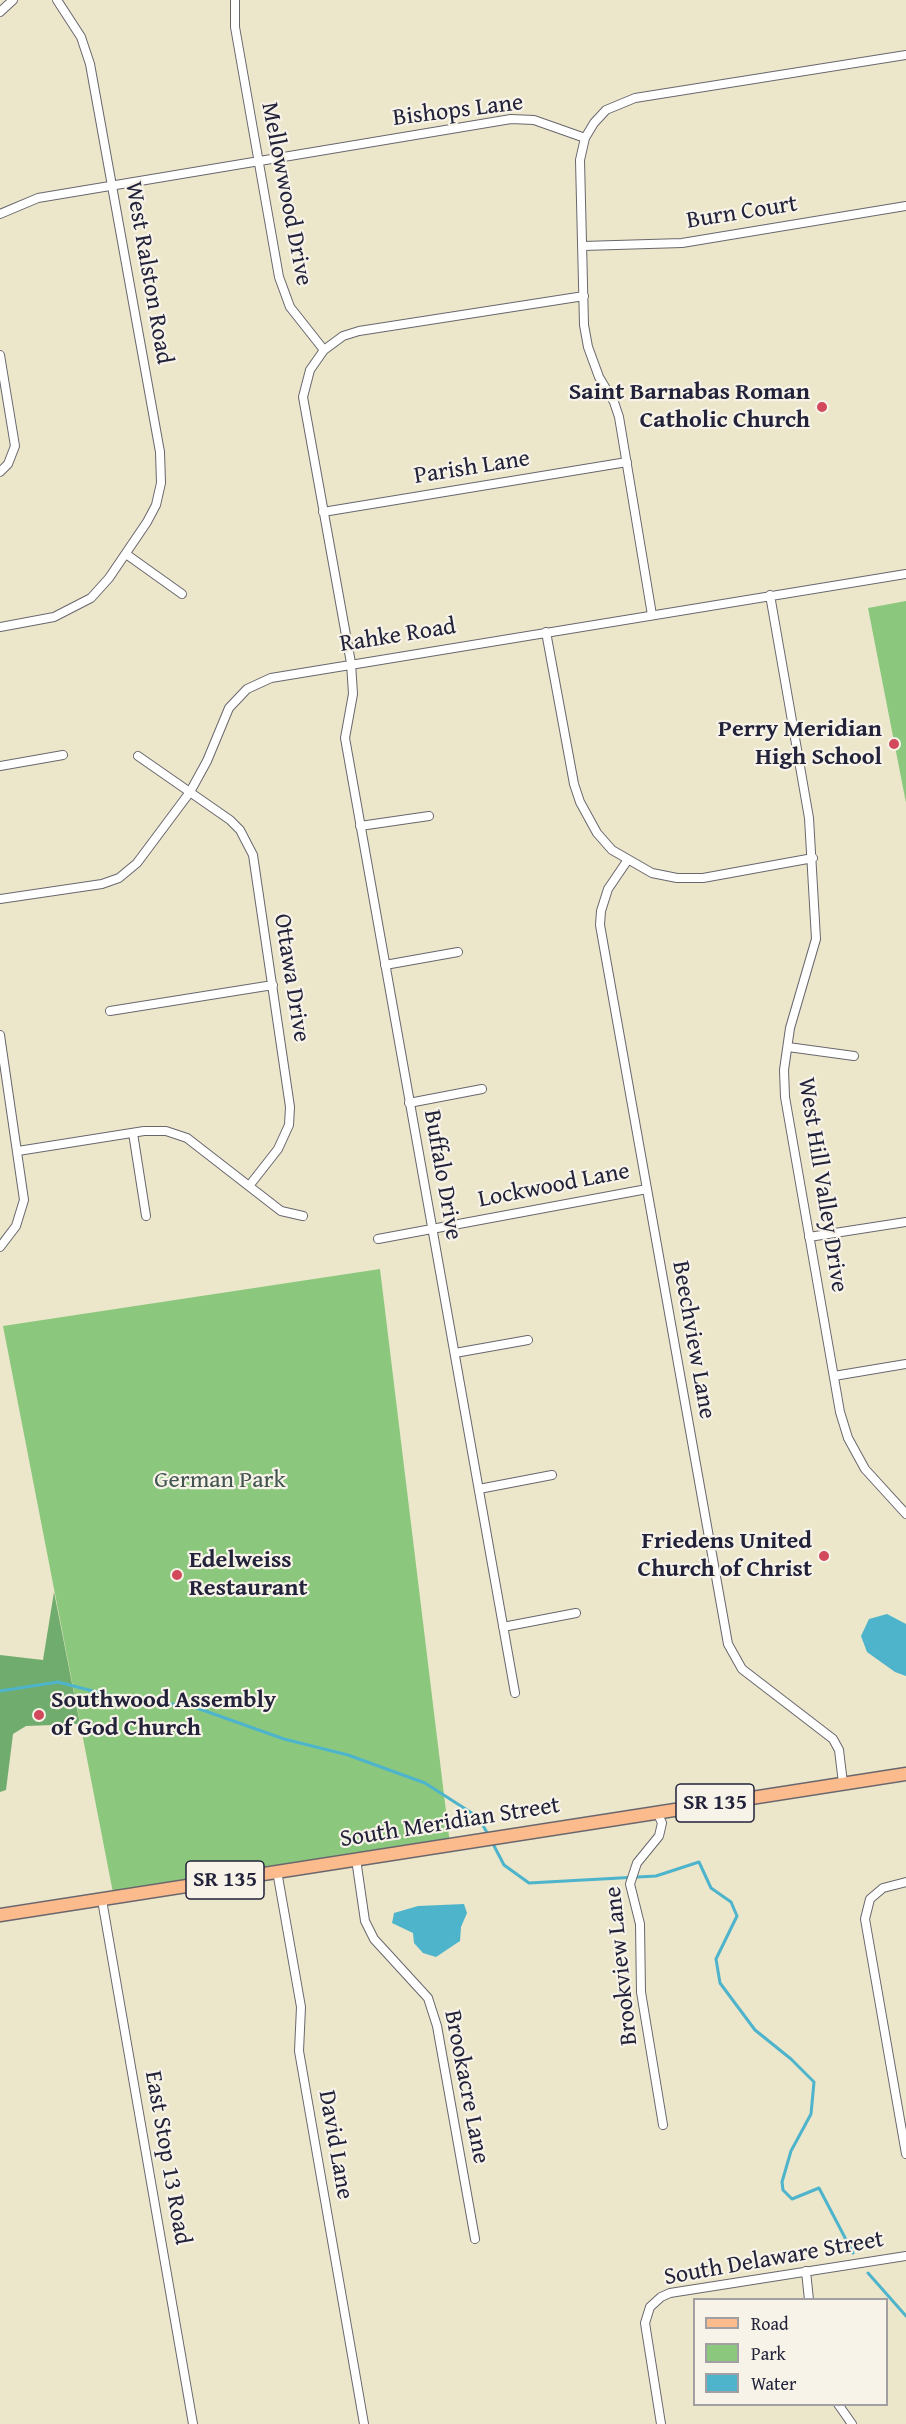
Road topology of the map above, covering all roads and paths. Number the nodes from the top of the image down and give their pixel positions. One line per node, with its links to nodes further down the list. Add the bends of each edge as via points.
1 (13, 0): 4 (street)
2 (57, 0): 8 (street, West Ralston Road, via 81,37 90,64)
3 (236, 0): 7 (street, Mellowwood Drive, via 235,27)
4 (0, 12)
5 (906, 55): 6 (street, via 635,98 606,110)
6 (585, 138): 7 (street, Bishops Lane, via 534,120 512,119); 11 (street, via 580,160)
7 (258, 160): 8 (street, Bishops Lane); 13 (street, Mellowwood Drive, via 279,277 290,307)
8 (111, 185): 10 (street, Bishops Lane, via 38,198); 18 (street, West Ralston Road, via 162,470 156,505)
9 (906, 206): 11 (street, Burn Court, via 682,243)
10 (0, 214)
11 (583, 246): 12 (street)
12 (584, 296): 13 (street, via 359,331 343,336); 15 (street, via 588,347 617,410)
13 (324, 350): 17 (street, via 310,370 303,397)
14 (0, 355): 16 (street, via 15,446)
15 (627, 462): 17 (street, Parish Lane); 22 (street)
16 (0, 472)
17 (323, 512): 25 (street)
18 (126, 554): 20 (street); 23 (street, West Ralston Road, via 101,588 79,606 54,617)
19 (906, 574): 21 (street, Rahke Road)
20 (182, 594)
21 (770, 596): 22 (street, Rahke Road); 32 (street, West Hill Valley Drive)
22 (652, 615): 24 (street, Rahke Road)
23 (0, 627)
24 (546, 632): 25 (street, Rahke Road); 33 (street, via 580,802 597,833)
25 (351, 663): 29 (street, Rahke Road, via 271,678 247,688 229,708); 31 (street, Buffalo Drive, via 353,694 345,738)
26 (63, 755): 28 (street)
27 (138, 756): 29 (street, Ottawa Drive)
28 (0, 766)
29 (190, 792): 34 (street, Rahke Road, via 137,863 119,878); 37 (street, Ottawa Drive, via 230,820 248,842)
30 (429, 816): 31 (street)
31 (360, 826): 36 (street, Buffalo Drive)
32 (813, 858): 33 (street, via 703,878 652,873); 40 (street, West Hill Valley Drive, via 816,939)
33 (627, 861): 47 (street, Beechview Lane, via 608,889 600,925)
34 (0, 899)
35 (458, 952): 36 (street)
36 (385, 965): 43 (street, Buffalo Drive)
37 (273, 985): 38 (street); 46 (street, Ottawa Drive, via 290,1107 289,1125 278,1149)
38 (110, 1011)
39 (0, 1035): 45 (street)
40 (788, 1047): 41 (street); 52 (street, West Hill Valley Drive, via 785,1097)
41 (854, 1056)
42 (482, 1089): 43 (street)
43 (410, 1103): 51 (street, Buffalo Drive)
44 (133, 1133): 45 (street); 46 (street, via 166,1131 187,1138); 48 (street)
45 (18, 1150): 54 (street, via 24,1200 16,1226)
46 (249, 1186): 49 (street, via 281,1210)
47 (647, 1189): 51 (street, Lockwood Lane); 66 (street, Beechview Lane, via 728,1644 742,1669 833,1739 839,1750)
48 (146, 1216)
49 (303, 1216)
50 (906, 1222): 52 (street)
51 (432, 1228): 53 (street, Lockwood Lane); 56 (street, Buffalo Drive)
52 (809, 1237): 58 (street, West Hill Valley Drive)
53 (378, 1239)
54 (0, 1246)
55 (528, 1340): 56 (street)
56 (455, 1353): 60 (street, Buffalo Drive)
57 (906, 1364): 58 (street)
58 (834, 1376): 61 (street, West Hill Valley Drive, via 848,1438 865,1469)
59 (552, 1476): 60 (street)
60 (479, 1489): 63 (street, Buffalo Drive)
61 (906, 1514)
62 (576, 1613): 63 (street)
63 (503, 1627): 64 (street, Buffalo Drive)
64 (515, 1693)
65 (906, 1774): 66 (main road, South Meridian Street / SR 135)
66 (843, 1783): 67 (main road, South Meridian Street / SR 135)
67 (657, 1812): 68 (main road, South Meridian Street / SR 135); 73 (street, Brookview Lane, via 662,1823 659,1836 639,1859 630,1884 640,1924 641,1992)
68 (356, 1859): 69 (main road, South Meridian Street / SR 135); 75 (street, Brookacre Lane, via 365,1921 374,1940 428,1998 437,2026)
69 (277, 1871): 71 (main road, South Meridian Street / SR 135); 81 (street, David Lane, via 301,2007 299,2051)
70 (906, 1882): 74 (street, via 883,1888 870,1899 865,1919)
71 (102, 1900): 72 (main road, South Meridian Street / SR 135); 80 (street, East Stop 13 Road)
72 (0, 1912)
73 (663, 2125)
74 (906, 2154)
75 (476, 2239)
76 (906, 2256): 77 (street, South Delaware Street)
77 (806, 2271): 78 (street); 82 (street, South Delaware Street, via 670,2293 652,2305 645,2323)
78 (809, 2298)
79 (839, 2406): 83 (street)
80 (194, 2424)
81 (364, 2424)
82 (661, 2424)
83 (852, 2424)

